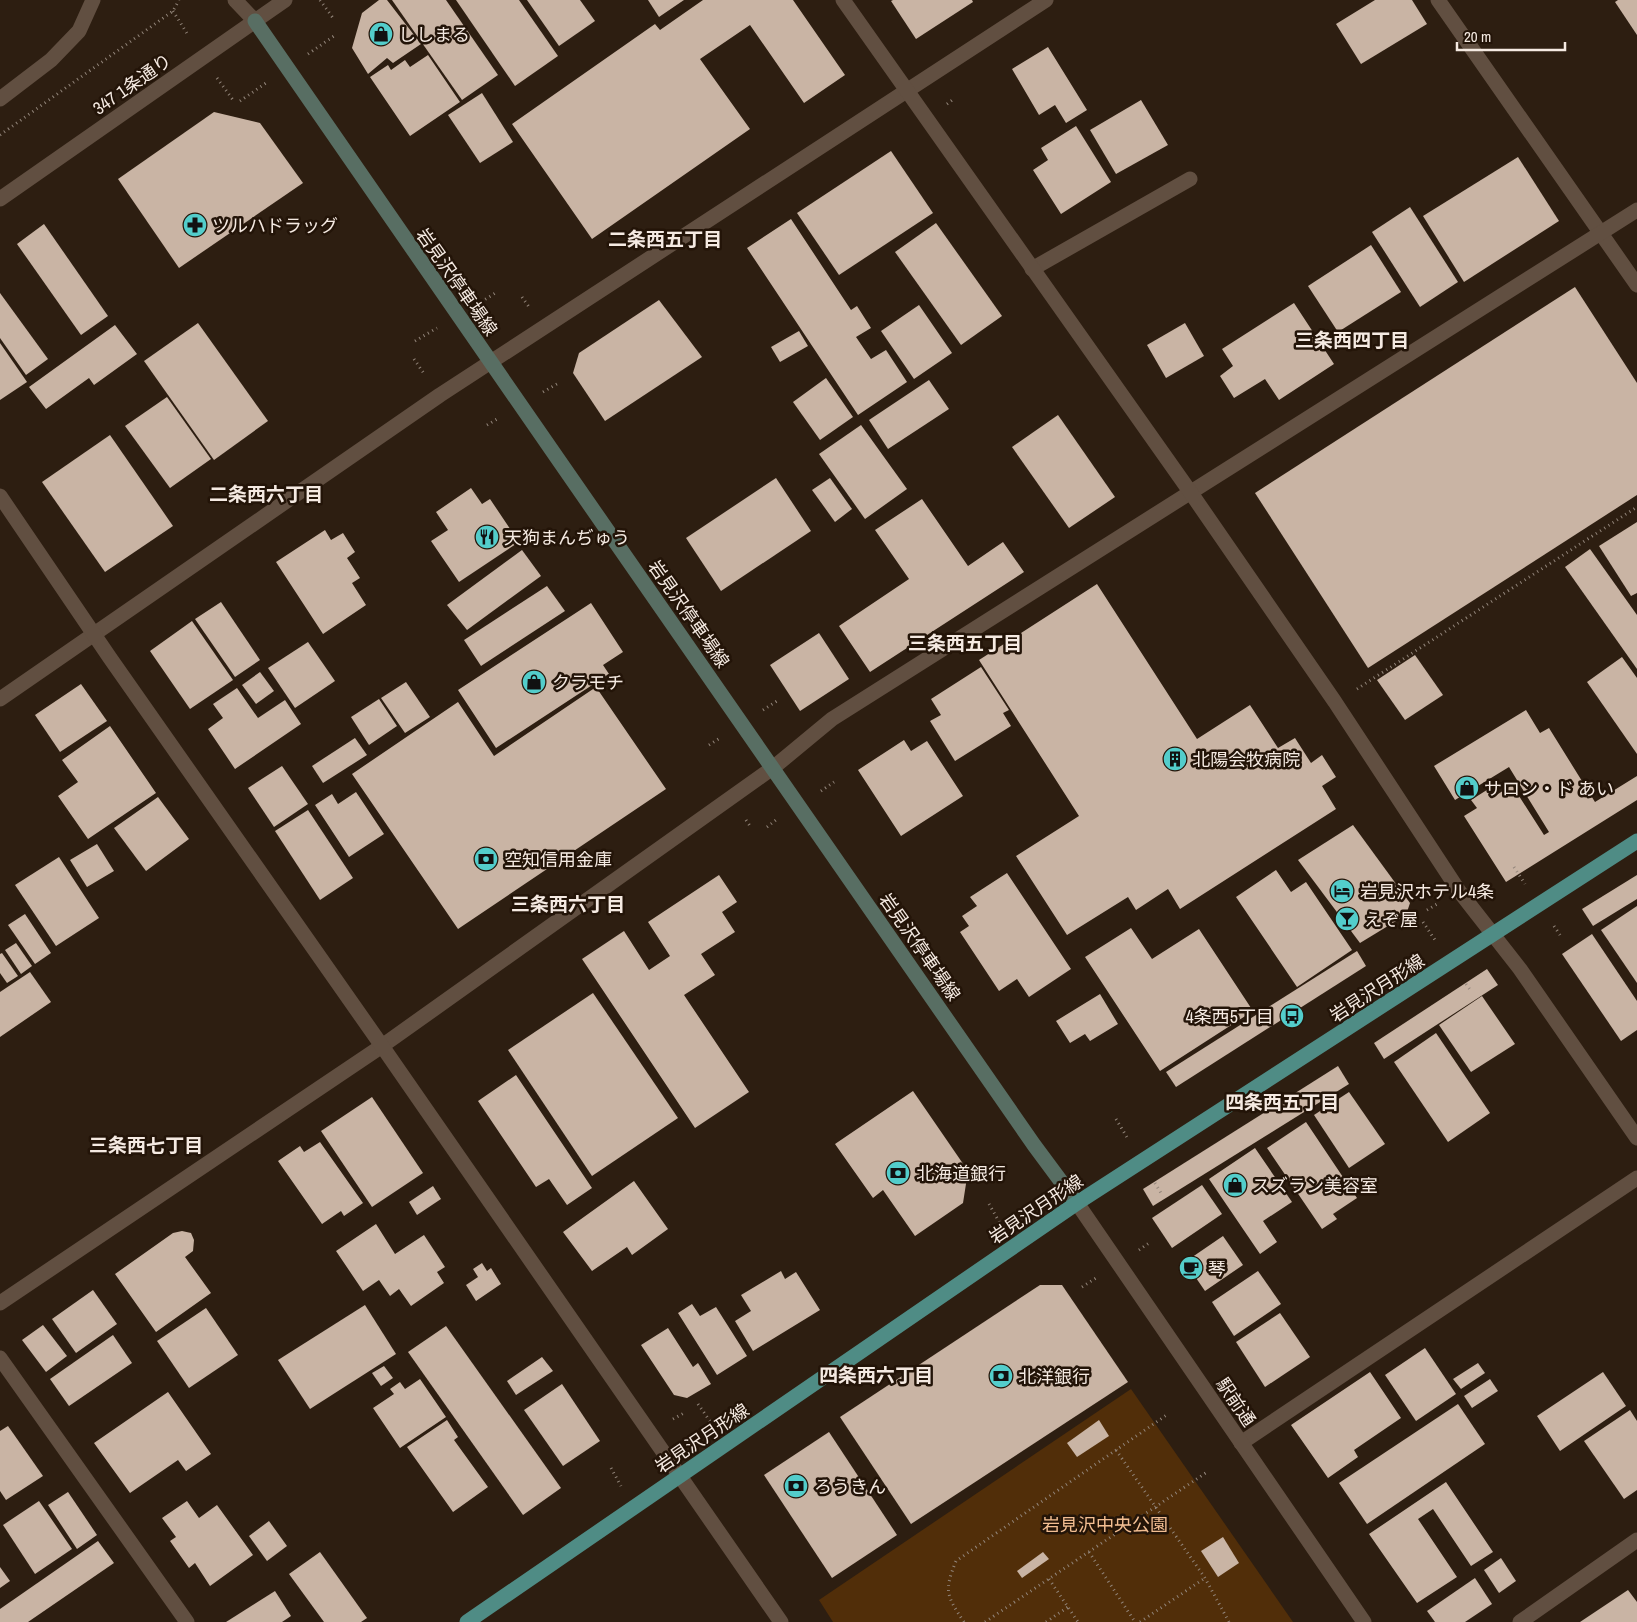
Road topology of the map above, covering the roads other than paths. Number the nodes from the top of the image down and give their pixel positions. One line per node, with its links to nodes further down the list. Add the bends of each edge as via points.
1 (93, 0): 10 (street, via 79,31 51,60)
2 (235, 0): 8 (street)
3 (243, 0): 8 (street)
4 (285, 0): 8 (street, 347 1条通り)
5 (843, 0): 9 (street)
6 (1046, 0): 9 (street)
7 (1438, 0): 14 (street)
8 (255, 21): 12 (street, 347 1条通り); 17 (main road, 岩見沢停車場線)
9 (906, 92): 15 (street); 17 (street)
10 (0, 99)
11 (1190, 179): 15 (street)
12 (0, 199)
13 (1637, 210): 14 (street)
14 (1601, 233): 16 (street); 18 (street)
15 (1032, 268): 18 (street)
16 (1637, 286)
17 (490, 362): 20 (street); 22 (main road, 岩見沢停車場線)
18 (1191, 493): 22 (street, via 832,719); 24 (street, via 1336,702 1459,891)
19 (0, 496): 20 (street)
20 (95, 634): 21 (street); 25 (street)
21 (0, 699)
22 (774, 767): 25 (street); 28 (main road, 岩見沢停車場線)
23 (1637, 841): 24 (main road, 岩見沢月形線)
24 (1494, 934): 26 (street); 28 (main road, 岩見沢月形線)
25 (382, 1046): 29 (street); 32 (street)
26 (1637, 1138)
27 (1637, 1178): 31 (street)
28 (1077, 1203): 31 (street, 駅前通); 32 (main road, 岩見沢月形線)
29 (0, 1303)
30 (0, 1358): 34 (street)
31 (1241, 1443): 37 (street, 駅前通)
32 (679, 1476): 35 (main road, 岩見沢月形線); 36 (street)
33 (1637, 1540): 38 (street)
34 (187, 1622)
35 (467, 1622)
36 (781, 1622)
37 (1364, 1622)
38 (1520, 1622)

